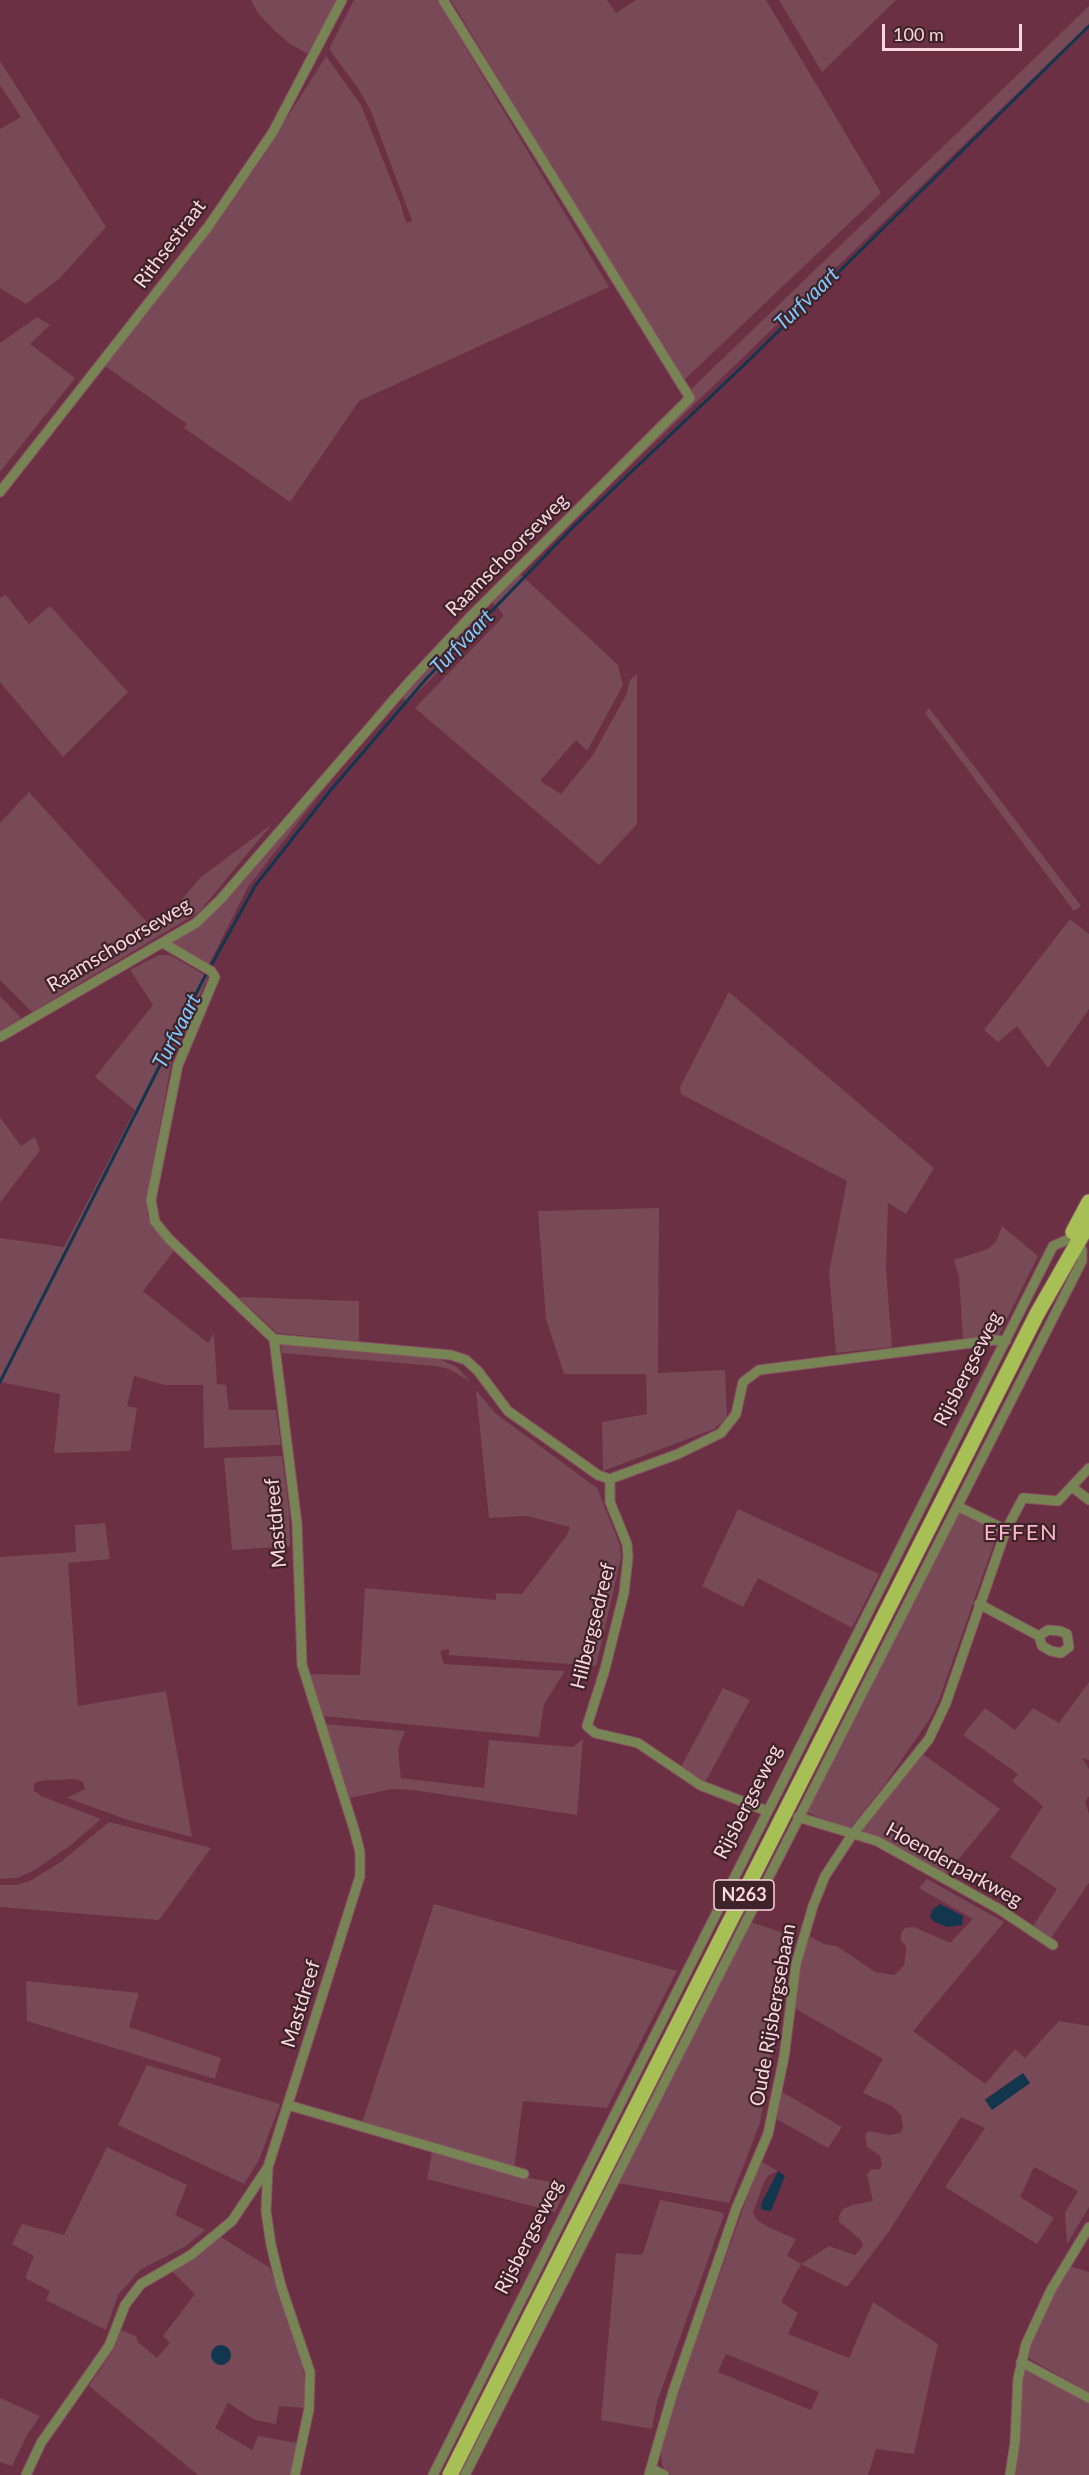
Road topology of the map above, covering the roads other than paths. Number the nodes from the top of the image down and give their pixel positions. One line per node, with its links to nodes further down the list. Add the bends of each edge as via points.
1 (342, 0): 3 (street, Rithsestraat, via 273,132 208,226)
2 (443, 0): 4 (street, Raamschoorseweg, via 690,398 410,681 220,900 196,922)
3 (0, 492)
4 (163, 943): 5 (street, Raamschoorseweg); 9 (street, via 215,977 178,1065 151,1200 155,1222)
5 (0, 1037)
6 (1089, 1202): 8 (main road, Rijsbergseweg / N263)
7 (1089, 1223): 8 (main road, Rijsbergseweg / N263)
8 (1074, 1241): 10 (street, Rijsbergseweg, via 1053,1246); 15 (street, via 1082,1250 1082,1262); 33 (main road, Rijsbergseweg / N263)
9 (274, 1339): 12 (street, via 466,1360 508,1411); 23 (street, Mastdreef, via 297,1524 302,1665 360,1852 360,1876)
10 (1006, 1341): 12 (street, via 759,1370 744,1382 736,1414 721,1433); 19 (street, Rijsbergseweg)
11 (1089, 1468): 13 (street, Oude Rijsbergsebaan)
12 (610, 1479): 19 (street, Hilbergsedreef, via 610,1502 627,1544 628,1557 624,1593 587,1726 595,1733 638,1743 700,1785)
13 (1072, 1487): 14 (street); 16 (street, Oude Rijsbergsebaan, via 1058,1501 1023,1498)
14 (1089, 1500)
15 (958, 1507): 16 (street); 20 (street)
16 (1006, 1530): 17 (street, Oude Rijsbergsebaan)
17 (979, 1604): 18 (street); 21 (street, Oude Rijsbergsebaan, via 946,1703 928,1739)
18 (1039, 1635)
19 (767, 1811): 32 (street, Rijsbergseweg)
20 (798, 1817): 21 (street, Hoenderparkweg); 34 (street)
21 (852, 1835): 22 (street, Hoenderparkweg, via 876,1841 999,1909); 29 (street, Oude Rijsbergsebaan, via 825,1876 804,1934 768,2134 736,2209 673,2392)
22 (1053, 1945)
23 (288, 2105): 24 (street, Mastdreef); 25 (street)
24 (268, 2167): 30 (street, Mastdreef, via 232,2221 191,2254 141,2284 125,2305 109,2346 41,2443); 31 (street, Mastdreef, via 266,2211 272,2245 281,2286 310,2373 309,2409)
25 (524, 2174)
26 (1089, 2227): 27 (street, via 1035,2322)
27 (1021, 2362): 28 (street); 36 (street)
28 (1089, 2398)
29 (651, 2472): 35 (street)
30 (26, 2475)
31 (295, 2475)
32 (433, 2475)
33 (450, 2475)
34 (465, 2475)
35 (664, 2475)
36 (1010, 2475)

